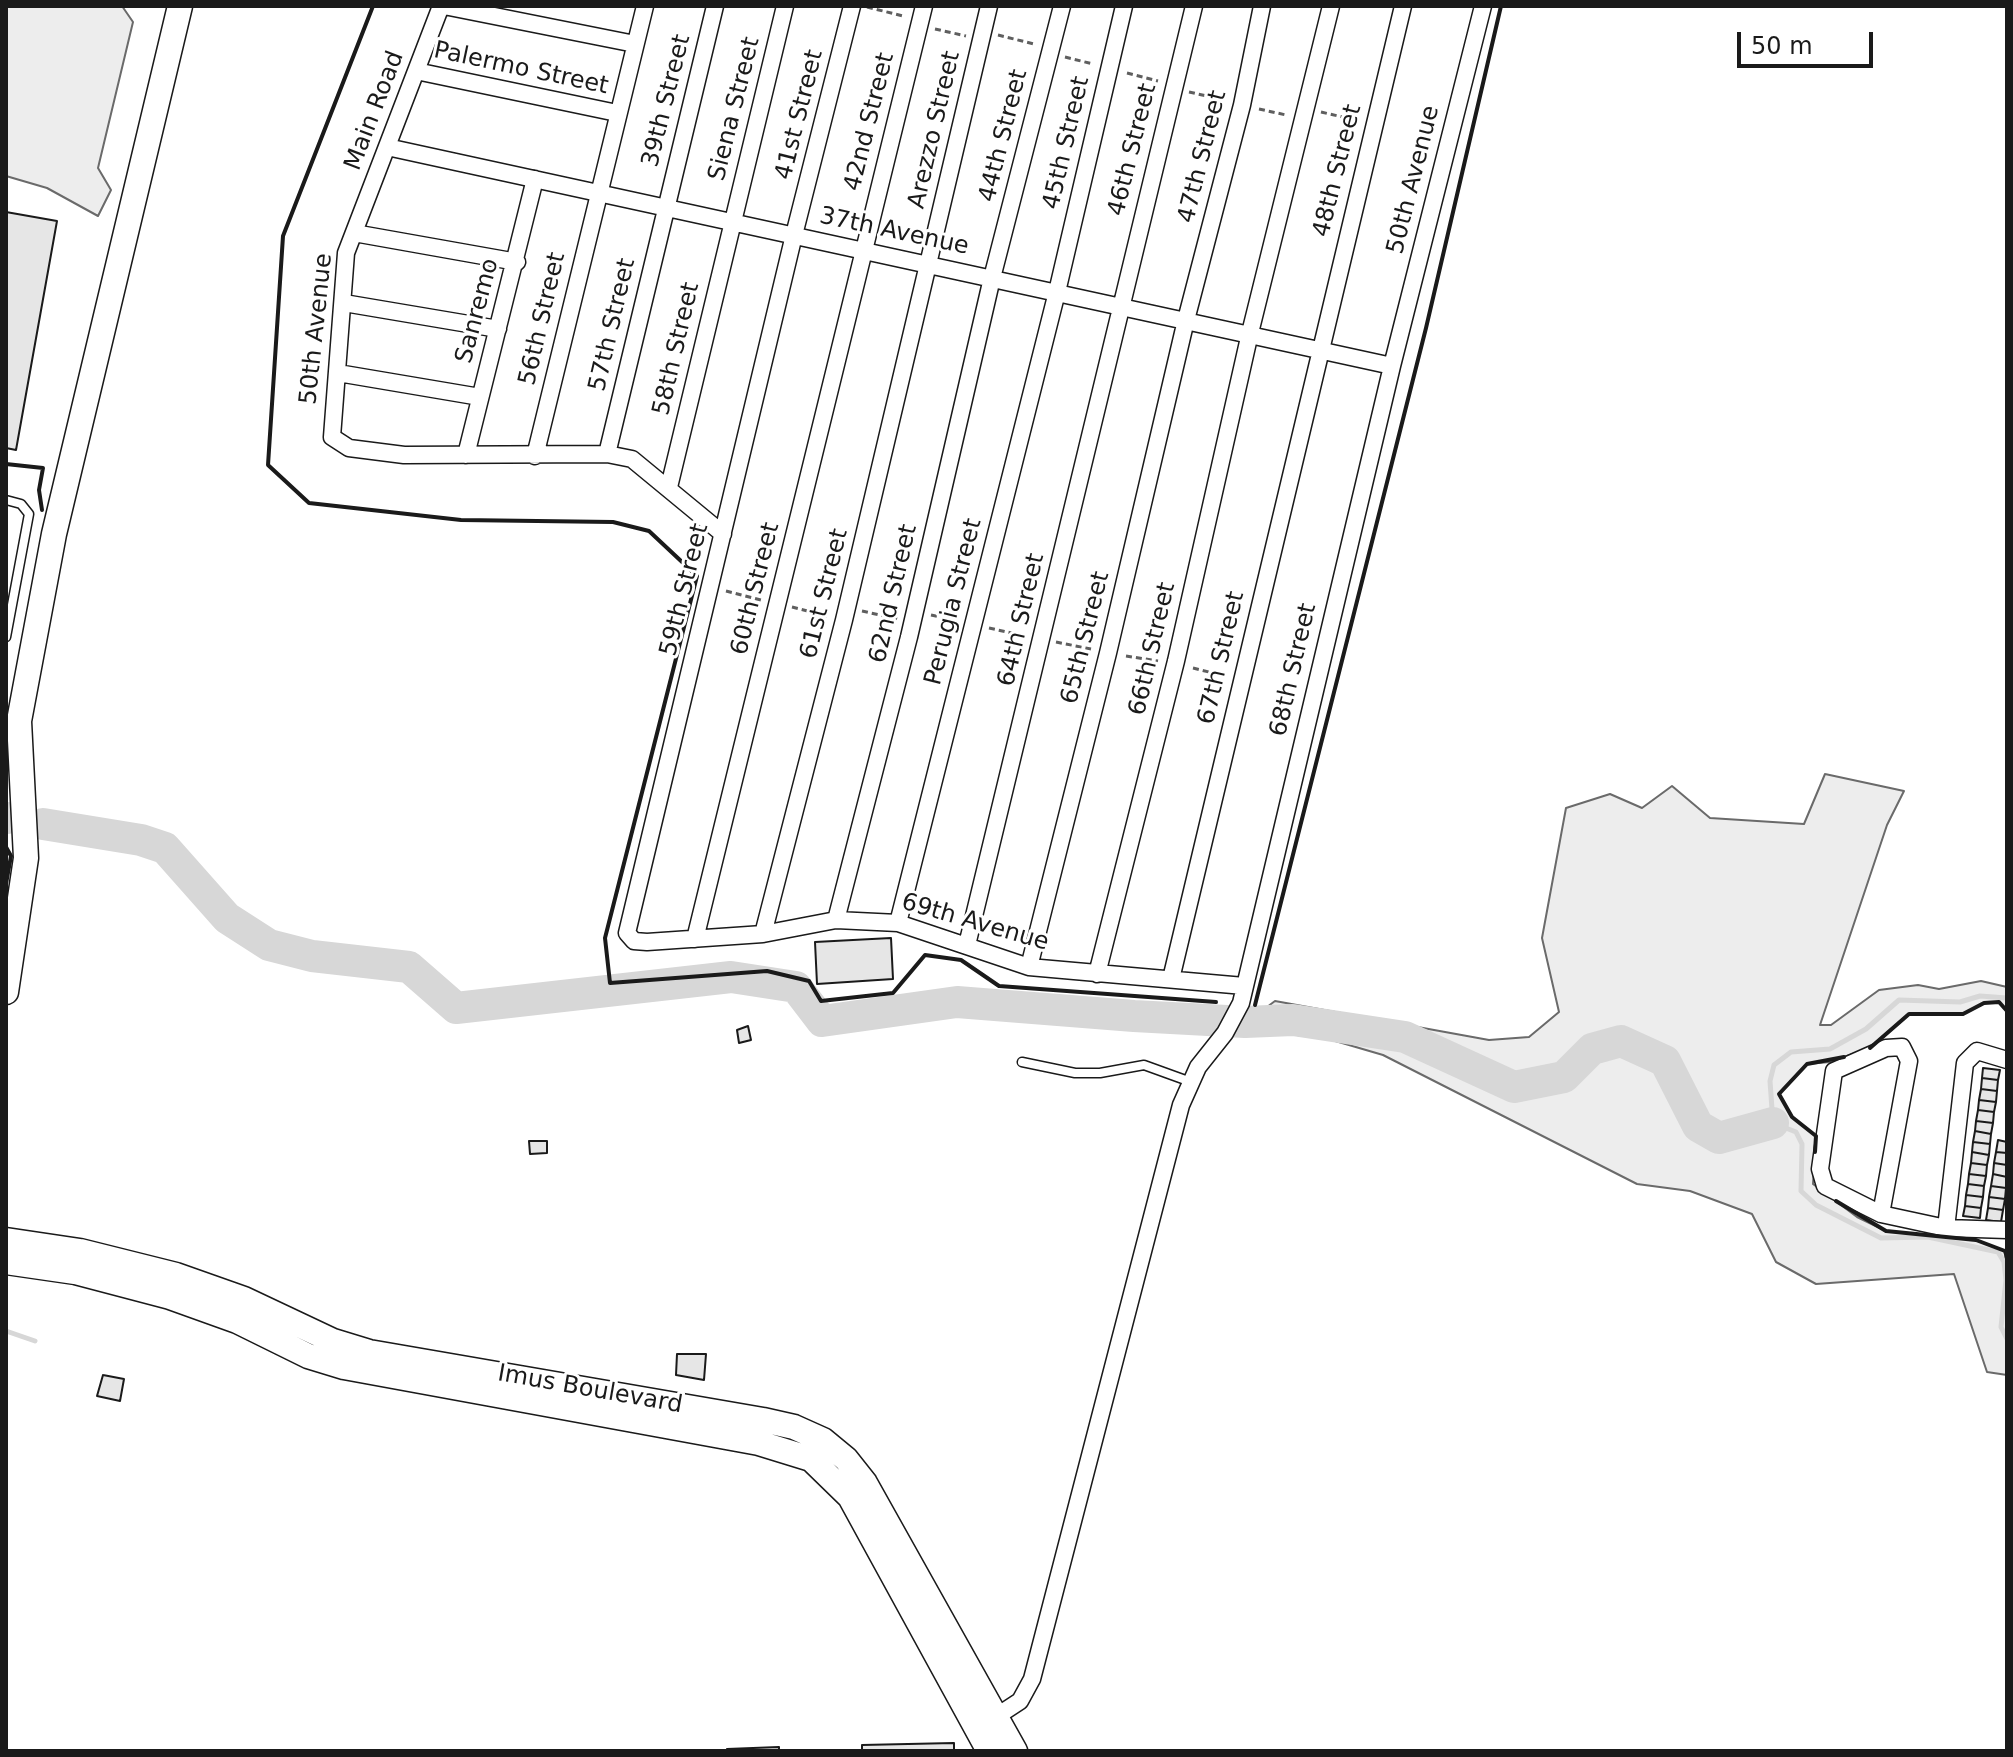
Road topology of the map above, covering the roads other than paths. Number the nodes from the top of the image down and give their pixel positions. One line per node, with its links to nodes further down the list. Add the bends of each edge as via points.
1 (180, 6): 57 (main road, via 61,505 19,721 26,858)
2 (442, 6): 16 (street); 17 (street, Main Road)
3 (645, 6): 16 (street, 56th Street)
4 (715, 6): 22 (street, 39th Street)
5 (785, 6): 23 (street, Siena Street)
6 (852, 6): 25 (street, 41st Street)
7 (989, 6): 28 (street, Arezzo Street)
8 (1062, 6): 29 (street, 44th Street)
9 (1124, 6): 30 (street, 45th Street)
10 (1194, 6): 32 (street, 46th Street)
11 (1262, 6): 33 (street, 47th Street)
12 (1331, 6): 35 (street, 48th Street)
13 (1403, 6): 36 (street, 48th Street)
14 (1483, 6): 37 (street, 50th Avenue)
15 (921, 17): 26 (street, 42nd Street)
16 (635, 44): 18 (street, 56th Street)
17 (416, 71): 18 (street, Palermo Street); 19 (street, Main Road)
18 (617, 113): 21 (street, 56th Street)
19 (387, 147): 20 (street, 37th Avenue); 24 (street, Main Road)
20 (535, 179): 21 (street, 37th Avenue); 27 (street, Sanremo)
21 (598, 193): 22 (street, 37th Avenue); 42 (street, 56th Street)
22 (665, 207): 23 (street, 37th Avenue); 40 (street, 57th Street)
23 (732, 223): 25 (street, 37th Avenue); 43 (street, 58th Street)
24 (354, 233): 27 (street); 31 (street, 50th Avenue, via 346,253)
25 (794, 235): 26 (street, 37th Avenue); 45 (street, 59th Street)
26 (863, 250): 28 (street, 37th Avenue); 50 (street, 60th Street)
27 (517, 262): 34 (street, Sanremo)
28 (928, 264): 29 (street, 37th Avenue); 49 (street, 61st Street)
29 (992, 278): 30 (street, 37th Avenue); 47 (street, 62nd Street, via 914,617)
30 (1057, 292): 32 (street, 37th Avenue); 48 (street, Perugia Street)
31 (344, 303): 34 (street); 38 (street, 50th Avenue)
32 (1119, 305): 33 (street, 37th Avenue); 52 (street, 64th Street)
33 (1186, 320): 35 (street, 37th Avenue); 53 (street, 65th Street)
34 (498, 329): 39 (street, Sanremo)
35 (1250, 333): 36 (street, 37th Avenue); 54 (street, 66th Street)
36 (1320, 348): 37 (street, 37th Avenue); 55 (street, 67th Street)
37 (1392, 366): 56 (street, 68th Street)
38 (338, 373): 39 (street); 41 (street, 50th Avenue, via 331,428 338,442 404,455)
39 (480, 397): 41 (street, Sanremo)
40 (607, 454): 42 (street); 43 (street, via 632,459)
41 (466, 455): 42 (street)
42 (535, 456)
43 (669, 487): 45 (street)
44 (6, 500): 46 (lane, via 21,504 29,514)
45 (723, 534): 51 (street, 59th Street, via 627,924 634,941)
46 (6, 637)
47 (836, 920): 48 (street, 69th Avenue); 49 (street, 69th Avenue)
48 (898, 923): 52 (street, 69th Avenue)
49 (763, 934): 50 (street, 69th Avenue)
50 (695, 939): 51 (street, 69th Avenue)
51 (647, 942)
52 (967, 945): 53 (street, 69th Avenue)
53 (1029, 967): 54 (street, 69th Avenue)
54 (1097, 974): 55 (street, 69th Avenue)
55 (1171, 979): 56 (street, 69th Avenue)
56 (1244, 986): 60 (street, 68th Street, via 1237,1014)
57 (6, 992)
58 (2007, 1060): 62 (street, via 1977,1051 1965,1063)
59 (1022, 1062): 60 (lane, via 1075,1073 1144,1065)
60 (1191, 1082): 66 (street, 68th Street, via 1032,1679 1020,1701)
61 (1881, 1214): 61 (street, via 1909,1061 1902,1047 1841,1066 1831,1078 1821,1178 1831,1191); 62 (street)
62 (1946, 1228): 63 (street)
63 (2007, 1230)
64 (6, 1240): 66 (main road, Imus Boulevard, via 80,1251 176,1275 369,1352 763,1420 823,1440 865,1483)
65 (6, 1262): 66 (main road, Imus Boulevard, via 75,1272 170,1297 344,1367 759,1443 811,1459 850,1497)
66 (987, 1732): 67 (main road, Imus Boulevard)
67 (1015, 1751)

